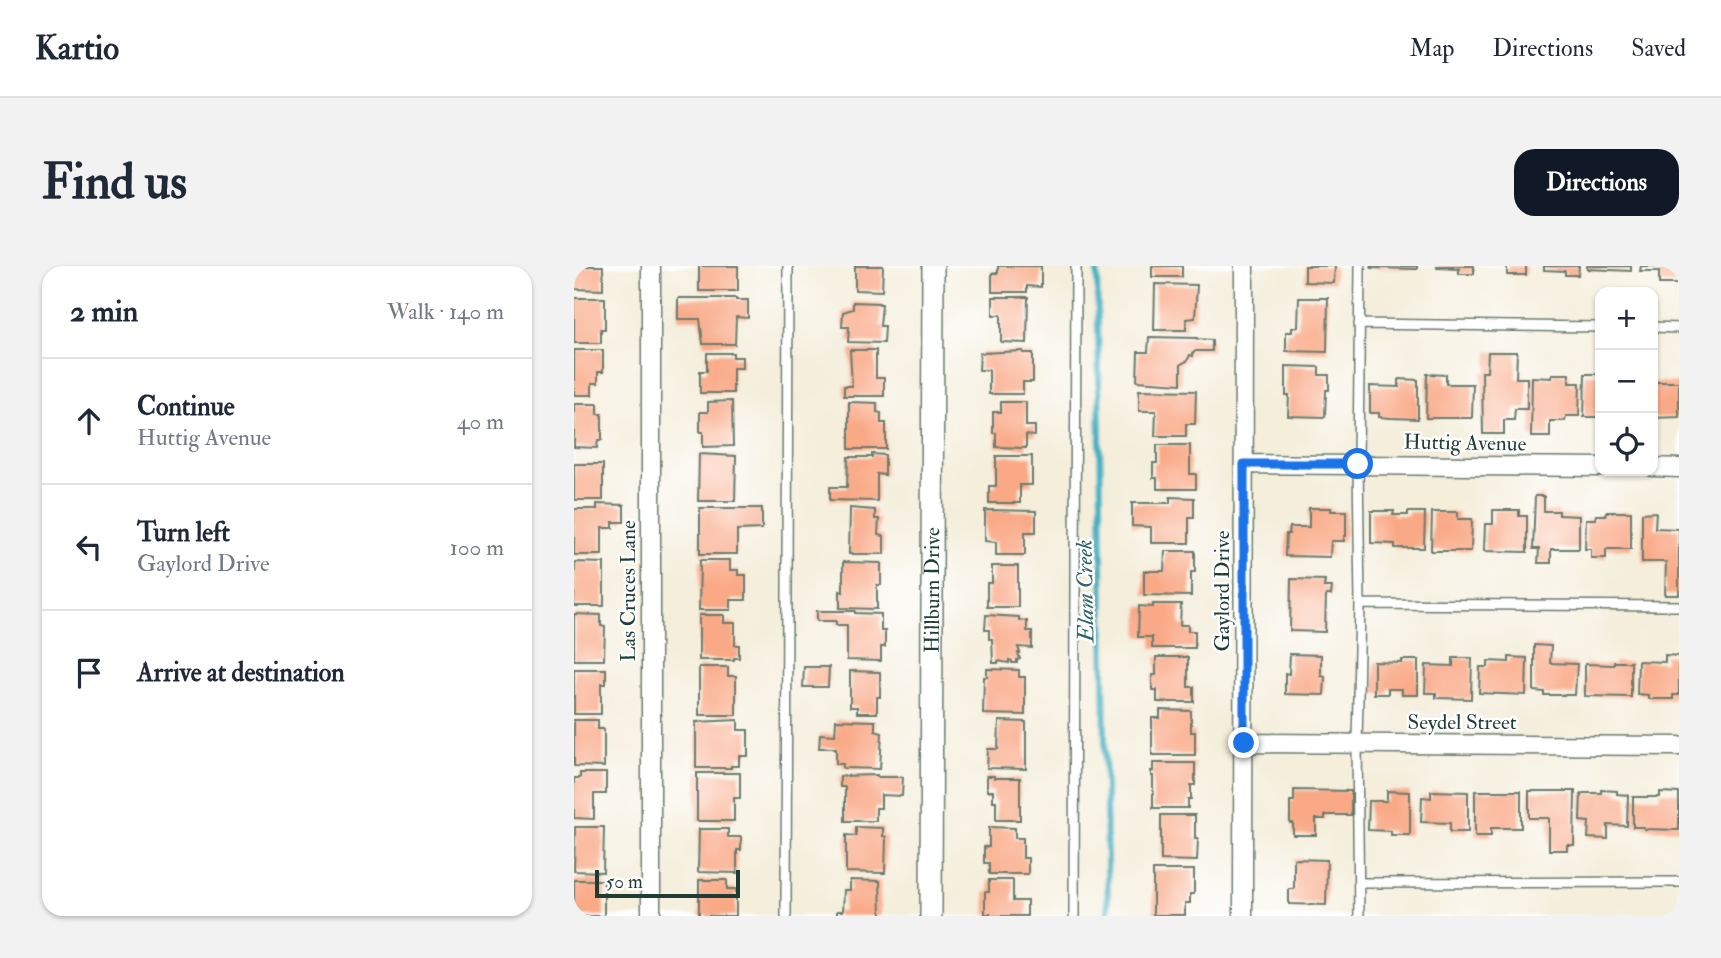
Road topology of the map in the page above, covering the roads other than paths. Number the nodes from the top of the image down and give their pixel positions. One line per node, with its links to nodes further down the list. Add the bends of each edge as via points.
1 (651, 266): 23 (street, Las Cruces Lane)
2 (788, 266): 24 (lane)
3 (933, 266): 25 (street, Hillburn Drive)
4 (1076, 266): 26 (lane)
5 (1244, 266): 11 (street, Gaylord Drive)
6 (1360, 266): 7 (lane)
7 (1359, 324): 8 (lane); 12 (lane)
8 (1595, 327)
9 (1658, 327): 10 (lane)
10 (1679, 328)
11 (1244, 464): 12 (street, Huttig Avenue); 18 (street, Gaylord Drive)
12 (1358, 464): 13 (street, Huttig Avenue); 16 (lane)
13 (1595, 467)
14 (1658, 467): 15 (street)
15 (1679, 468)
16 (1360, 604): 17 (lane); 19 (lane)
17 (1679, 606)
18 (1244, 743): 19 (street, Seydel Street); 27 (street, Gaylord Drive)
19 (1357, 744): 20 (street, Seydel Street); 22 (lane)
20 (1679, 746)
21 (1679, 882): 22 (lane)
22 (1359, 884): 28 (lane)
23 (651, 916)
24 (786, 916)
25 (931, 916)
26 (1074, 916)
27 (1243, 916)
28 (1359, 916)

